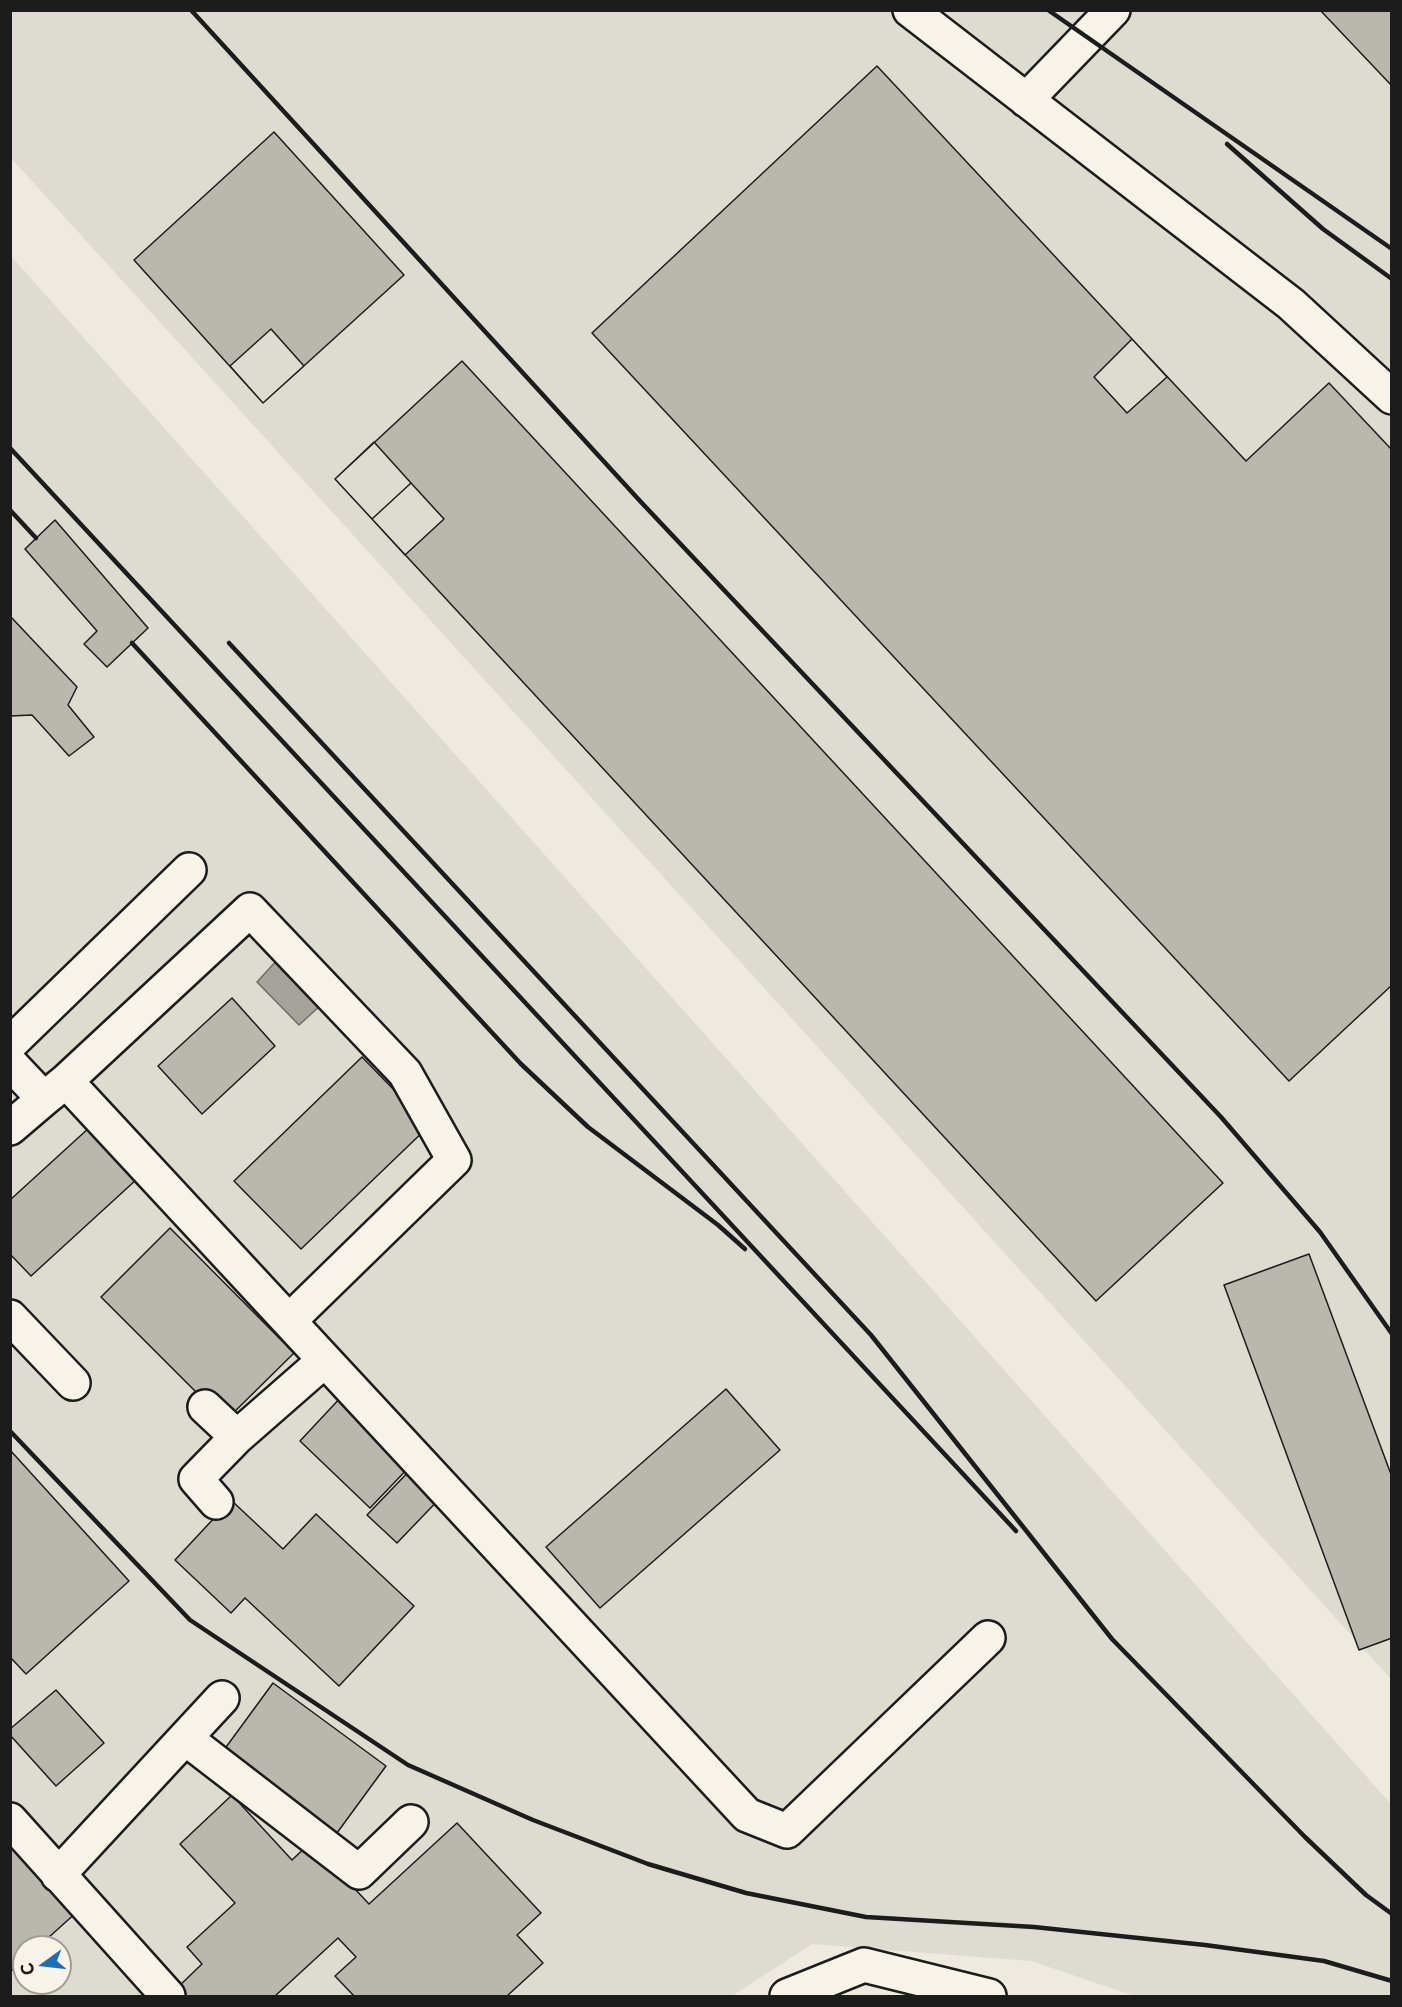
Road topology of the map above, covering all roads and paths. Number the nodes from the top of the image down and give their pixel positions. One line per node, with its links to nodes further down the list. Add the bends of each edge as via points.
1 (910, 10): 3 (street)
2 (1113, 10): 3 (street)
3 (1026, 100): 4 (street, via 1291,304)
4 (1392, 397)
5 (189, 870): 6 (street)
6 (10, 1044)
7 (10, 1063): 8 (street)
8 (55, 1090): 9 (street); 11 (street); 11 (street, via 250,910 405,1073 454,1160)
9 (10, 1128)
10 (10, 1317): 13 (street)
11 (289, 1321): 12 (street)
12 (325, 1360): 15 (street); 17 (street, via 747,1815 788,1831)
13 (73, 1383)
14 (205, 1407): 15 (street)
15 (237, 1437): 16 (street, via 196,1479)
16 (216, 1502)
17 (988, 1638)
18 (222, 1698): 19 (street)
19 (185, 1738): 21 (street, via 359,1872); 22 (street)
20 (10, 1820): 22 (street)
21 (411, 1822)
22 (58, 1875): 23 (street)
23 (168, 1996)
24 (787, 1996): 25 (street, via 864,1965)
25 (989, 1996)

